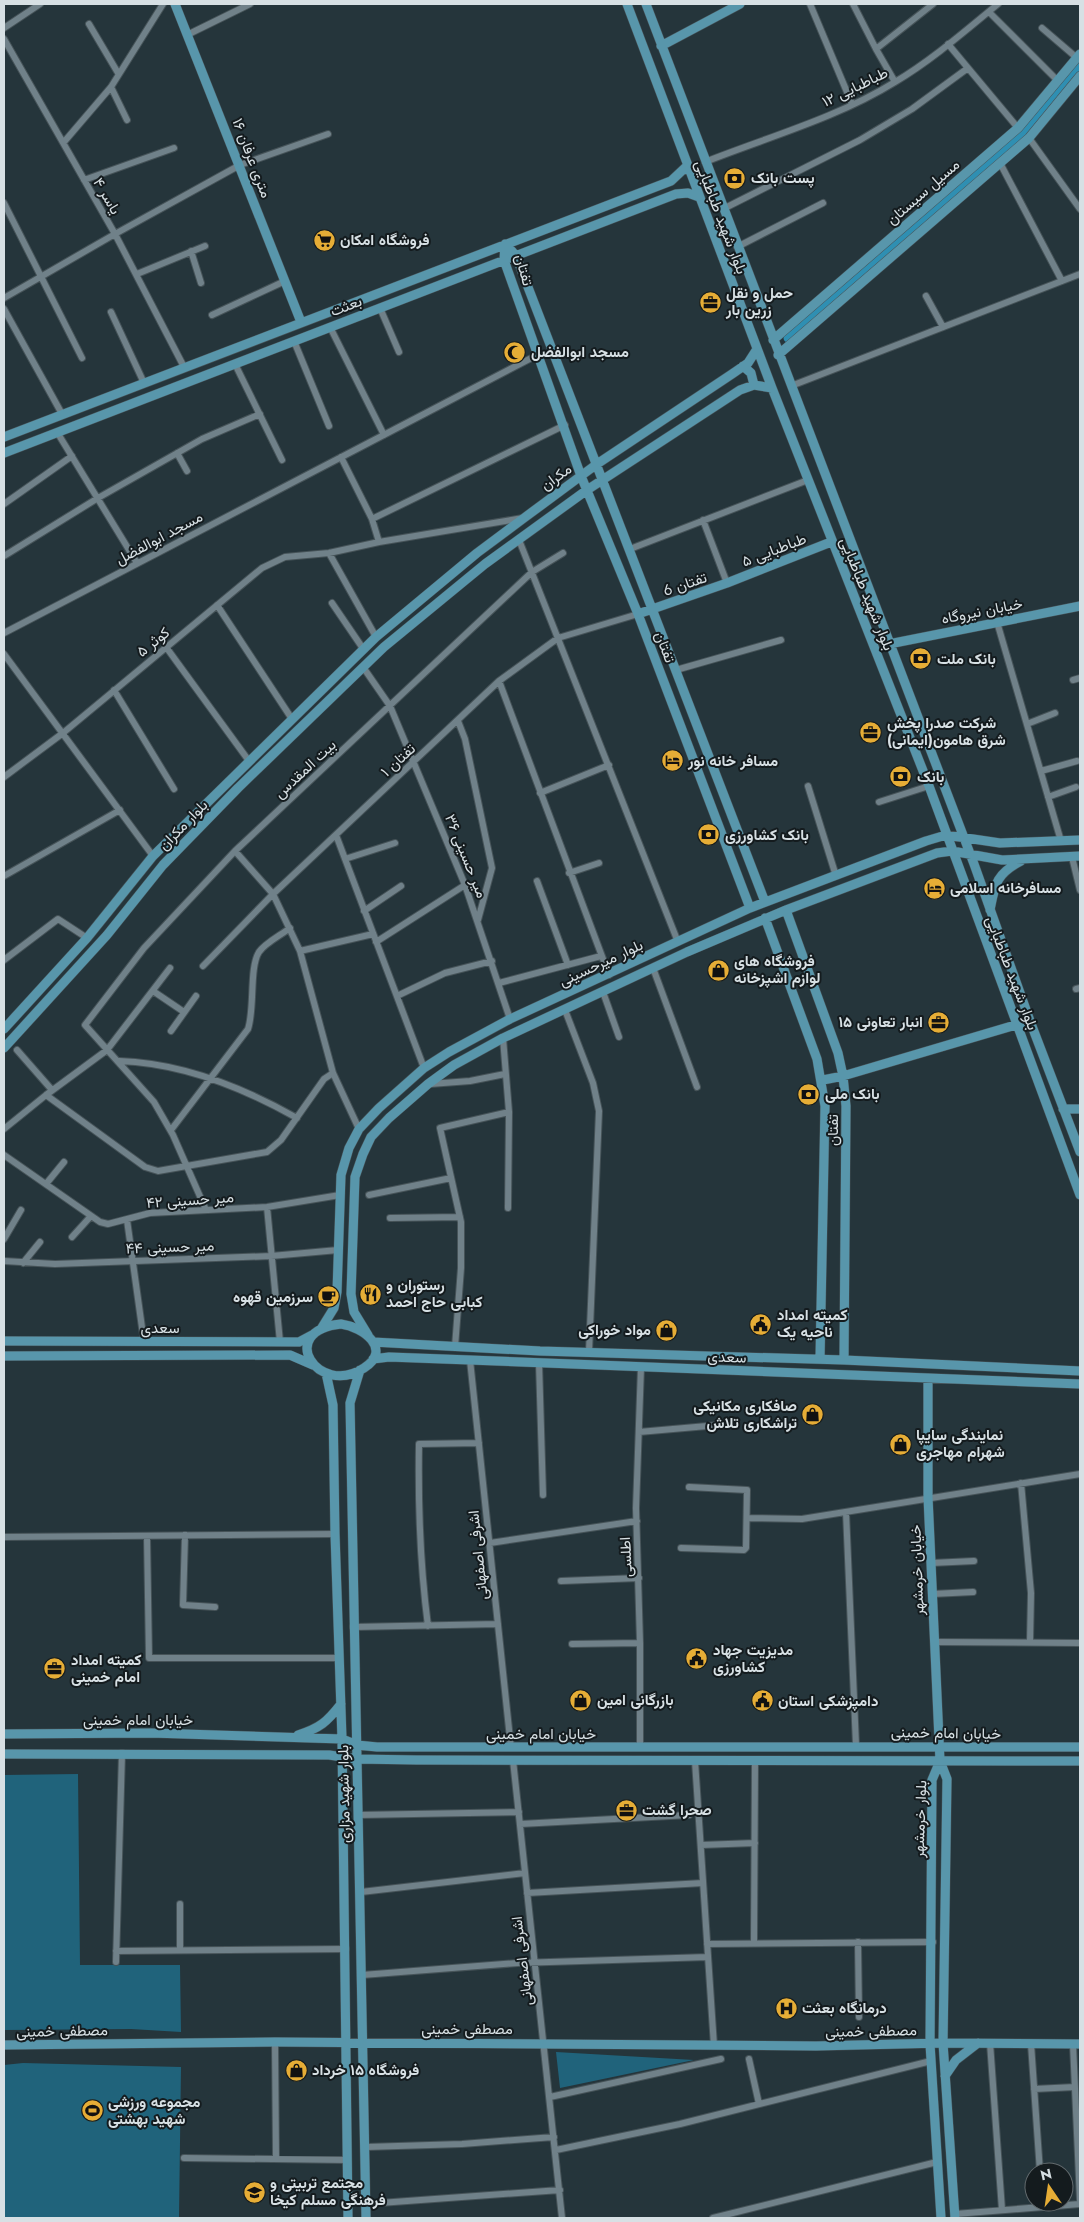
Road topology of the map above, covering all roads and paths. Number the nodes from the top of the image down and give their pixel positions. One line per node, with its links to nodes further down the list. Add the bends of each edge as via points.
1 (40, 4): 14 (street)
2 (163, 4): 23 (street)
3 (176, 4): 16 (main road, ۱۶ متری عرفان)
4 (250, 4): 16 (street)
5 (627, 4): 38 (main road, بلوار شهید طباطبایی)
6 (646, 4): 19 (main road, بلوار شهید طباطبایی)
7 (740, 4): 19 (main road)
8 (810, 4): 28 (street)
9 (853, 4): 20 (street)
10 (933, 4): 20 (street)
11 (998, 4): 12 (street, طباطبایی ۱۲)
12 (989, 12): 18 (street, طباطبایی ۱۲); 25 (street)
13 (89, 24): 23 (street)
14 (4, 28)
15 (1042, 28): 21 (street)
16 (189, 34): 37 (main road, ۱۶ متری عرفان)
17 (4, 40): 33 (street, یاسر ۴)
18 (948, 44): 22 (street); 26 (street, طباطبایی ۱۲)
19 (661, 46): 35 (main road, بلوار شهید طباطبایی)
20 (876, 49): 26 (street)
21 (1078, 56): 25 (main road, مسیل سیستان)
22 (968, 68): 30 (street); 45 (street, via 912,109 860,140)
23 (118, 73): 27 (street)
24 (1080, 76): 32 (main road, مسیل سیستان)
25 (1058, 81): 30 (main road, مسیل سیستان)
26 (895, 82): 28 (street, طباطبایی ۱۲)
27 (111, 87): 29 (street); 33 (street)
28 (852, 104): 35 (street, طباطبایی ۱۲)
29 (127, 120)
30 (1018, 128): 70 (main road, مسیل سیستان)
31 (328, 134): 37 (street)
32 (1029, 138): 36 (main road, مسیل سیستان); 46 (street)
33 (64, 142): 39 (street, یاسر ۴)
34 (174, 148): 39 (street)
35 (705, 162): 45 (main road, بلوار شهید طباطبایی)
36 (1000, 163): 59 (street); 75 (main road, مسیل سیستان)
37 (240, 165): 47 (street); 58 (main road, ۱۶ متری عرفان)
38 (687, 166): 40 (main road, بعثت); 42 (main road, بلوار شهید طباطبایی)
39 (84, 180): 47 (street, یاسر ۴)
40 (671, 180): 41 (main road); 48 (main road, بعثت)
41 (676, 194): 42 (main road, بعثت, via 688,193); 53 (main road, بعثت)
42 (699, 197): 52 (main road, بلوار شهید طباطبایی)
43 (4, 203): 57 (street)
44 (823, 203): 50 (street)
45 (723, 209): 50 (main road, بلوار شهید طباطبایی)
46 (1080, 209)
47 (115, 234): 55 (street, یاسر ۴); 57 (street)
48 (505, 244): 53 (main road, تفتان); 54 (main road, تفتان); 67 (main road, بعثت)
49 (205, 246): 51 (street)
50 (737, 247): 52 (main road); 70 (main road, بلوار شهید طباطبایی)
51 (191, 252): 55 (street); 60 (street)
52 (721, 254): 72 (main road, بلوار شهید طباطبایی)
53 (516, 256): 54 (main road, بعثت); 98 (main road, تفتان)
54 (504, 260): 63 (main road, بعثت); 74 (main road, تفتان)
55 (137, 274): 79 (street, یاسر ۴)
56 (1080, 274): 59 (street)
57 (42, 276): 62 (street); 76 (street)
58 (285, 281): 66 (street); 67 (main road, ۱۶ متری عرفان)
59 (1062, 282): 69 (street)
60 (201, 283)
61 (926, 296): 69 (street)
62 (4, 298)
63 (380, 308): 68 (main road, بعثت); 73 (street)
64 (4, 309): 86 (street)
65 (110, 312): 81 (street)
66 (212, 315)
67 (301, 322): 79 (main road, بعثت)
68 (330, 327): 71 (main road, بعثت); 91 (street)
69 (944, 327): 83 (street)
70 (773, 340): 75 (main road, بلوار شهید طباطبایی)
71 (294, 341): 77 (main road, بعثت); 89 (street)
72 (757, 349): 78 (main road, مکران); 85 (main road, بلوار شهید طباطبایی)
73 (399, 352)
74 (538, 354): 88 (main road, تفتان); 91 (street, مسجد ابوالفضل)
75 (778, 354): 83 (main road, بلوار شهید طباطبایی)
76 (82, 358)
77 (235, 364): 84 (main road, بعثت); 87 (street)
78 (743, 366): 82 (main road, via 751,373); 98 (main road, مکران)
79 (184, 367): 80 (main road, بعثت)
80 (165, 374): 81 (main road, بعثت); 84 (main road)
81 (144, 383): 86 (main road, بعثت)
82 (754, 385): 85 (main road); 101 (main road, مکران, via 740,390)
83 (790, 386): 130 (main road, بلوار شهید طباطبایی)
84 (171, 388): 90 (main road, بعثت)
85 (772, 388): 102 (main road, بلوار شهید طباطبایی)
86 (62, 414): 92 (main road, بعثت)
87 (260, 414): 94 (street); 97 (street)
88 (565, 425): 100 (main road, تفتان); 107 (street)
89 (329, 426)
90 (57, 432): 93 (main road, بعثت); 95 (street)
91 (384, 435): 96 (street, مسجد ابوالفضل)
92 (4, 437)
93 (4, 453)
94 (177, 453): 99 (street); 104 (street)
95 (72, 456): 104 (street); 105 (street)
96 (341, 457): 107 (street); 116 (street, مسجد ابوالفضل)
97 (282, 460)
98 (597, 464): 100 (main road, مکران); 101 (main road, تفتان)
99 (187, 471)
100 (581, 476): 103 (main road, تفتان); 106 (main road, مکران)
101 (602, 479): 103 (main road, مکران); 112 (main road, تفتان)
102 (808, 480): 108 (street); 111 (main road, بلوار شهید طباطبایی)
103 (587, 490): 109 (main road, مکران); 123 (main road, تفتان)
104 (98, 498): 115 (street); 116 (street)
105 (4, 504)
106 (524, 518): 110 (street, کوثر ۵); 127 (main road, مکران)
107 (372, 519): 110 (street)
108 (703, 520): 112 (street); 118 (street)
109 (519, 540): 117 (street); 126 (main road, مکران)
110 (379, 542): 113 (street, کوثر ۵)
111 (832, 542): 118 (main road, طباطبایی ۵); 153 (main road, بلوار شهید طباطبایی)
112 (630, 549): 122 (main road, تفتان)
113 (329, 553): 120 (street, کوثر ۵, via 285,557 262,568); 127 (street)
114 (563, 553): 117 (street, بیت المقدس)
115 (4, 556)
116 (137, 563): 125 (street, مسجد ابوالفضل)
117 (532, 572): 128 (street); 138 (street, بیت المقدس)
118 (727, 583): 122 (main road, تفتان 6)
119 (332, 603): 132 (street)
120 (216, 605): 131 (street, کوثر ۵); 140 (street)
121 (1080, 606): 124 (main road, خیابان نیروگاه)
122 (652, 610): 123 (main road, تفتان 6); 135 (main road, تفتان)
123 (638, 614): 128 (street, تفتان ۱); 187 (main road, تفتان)
124 (997, 622): 130 (main road, خیابان نیروگاه); 142 (street)
125 (4, 633)
126 (397, 636): 134 (main road, بلوار مکران)
127 (376, 637): 132 (main road, بلوار مکران)
128 (558, 638): 136 (street, تفتان ۱); 149 (street)
129 (781, 640): 135 (street)
130 (889, 644): 162 (main road, بلوار شهید طباطبایی)
131 (166, 648): 137 (street, کوثر ۵); 146 (street)
132 (364, 650): 140 (main road, بلوار مکران)
133 (4, 654): 144 (street)
134 (363, 667): 138 (street, میر حسینی ۳۶); 145 (main road, بلوار مکران)
135 (676, 670): 186 (main road, تفتان)
136 (499, 681): 141 (street, تفتان ۱); 156 (street)
137 (114, 690): 144 (street, کوثر ۵); 155 (street)
138 (390, 706): 148 (street, میر حسینی ۳۶); 167 (street, بیت المقدس)
139 (1055, 713): 142 (street)
140 (292, 719): 143 (main road, بلوار مکران)
141 (458, 721): 148 (street, تفتان ۱); 192 (street, via 465,740 492,868)
142 (1027, 724): 150 (street)
143 (280, 732): 145 (main road); 146 (main road, بلوار مکران)
144 (63, 733): 151 (street, کوثر ۵); 159 (street)
145 (288, 741): 221 (main road, بلوار مکران, via 163,865 107,935)
146 (249, 761): 170 (main road, بلوار مکران)
147 (1078, 761): 150 (street)
148 (413, 762): 160 (street, تفتان ۱); 182 (street, میر حسینی ۳۶)
149 (610, 765): 156 (street); 197 (street)
150 (1041, 771): 157 (street)
151 (5, 773)
152 (808, 786): 179 (street)
153 (929, 786): 158 (street); 161 (main road, بلوار شهید طباطبایی)
154 (1076, 787): 157 (street)
155 (174, 789)
156 (540, 793): 177 (street)
157 (1048, 797): 164 (street)
158 (879, 802)
159 (120, 810): 170 (street); 178 (street)
160 (336, 835): 172 (street); 185 (street, تفتان ۱)
161 (946, 835): 162 (main road, بلوار میرحسینی); 168 (main road, بلوار شهید طباطبایی); 176 (main road, بلوار میرحسینی)
162 (963, 837): 166 (main road, بلوار میرحسینی); 169 (main road, بلوار شهید طباطبایی)
163 (1080, 840): 164 (main road, بلوار میرحسینی)
164 (1061, 841): 166 (main road, بلوار میرحسینی)
165 (394, 843): 172 (street)
166 (1000, 843): 173 (main road, via 995,850)
167 (235, 851): 185 (street); 223 (street, بیت المقدس, via 144,948 85,1025)
168 (952, 851): 169 (main road, بلوار میرحسینی); 181 (main road, بلوار میرحسینی, via 937,853); 216 (main road, بلوار شهید طباطبایی)
169 (970, 855): 173 (main road, بلوار میرحسینی); 189 (main road, بلوار شهید طباطبایی)
170 (153, 856): 195 (main road, بلوار مکران)
171 (1076, 857): 174 (main road, بلوار میرحسینی); 184 (street)
172 (345, 859): 190 (street)
173 (1002, 860): 174 (main road, بلوار میرحسینی)
174 (1025, 860): 189 (main road, via 1002,873 994,888)
175 (599, 863): 177 (street)
176 (858, 867): 179 (main road, بلوار میرحسینی); 181 (main road)
177 (569, 873): 199 (street)
178 (4, 876)
179 (836, 876): 186 (main road, بلوار میرحسینی)
180 (538, 881): 202 (street)
181 (864, 881): 188 (main road, بلوار میرحسینی)
182 (465, 885): 192 (street, میر حسینی ۳۶); 196 (street)
183 (401, 886): 190 (street)
184 (1080, 890)
185 (273, 894): 193 (street); 203 (street, تفتان ۱)
186 (765, 902): 187 (main road, بلوار میرحسینی)
187 (750, 908): 197 (main road, بلوار میرحسینی)
188 (786, 910): 191 (main road, بلوار میرحسینی); 228 (main road, تفتان, via 838,1053)
189 (990, 910): 215 (main road, بلوار شهید طباطبایی)
190 (364, 911): 194 (street)
191 (765, 918): 205 (main road, بلوار میرحسینی); 230 (main road, تفتان)
192 (478, 920): 201 (street, میر حسینی ۳۶)
193 (290, 928): 198 (street); 229 (street, via 259,952 254,967 252,1018 248,1029)
194 (373, 934): 196 (street); 198 (street)
195 (87, 938): 200 (street, via 58,918); 217 (main road, بلوار مکران)
196 (376, 942): 211 (street)
197 (678, 942): 206 (main road, بلوار میرحسینی)
198 (300, 951): 226 (street)
199 (600, 956): 202 (street); 206 (street)
200 (4, 960)
201 (492, 961): 207 (street, میر حسینی ۳۶); 211 (street, via 446,973)
202 (568, 965): 207 (street)
203 (203, 966)
204 (170, 968): 208 (street)
205 (653, 968): 209 (main road, بلوار میرحسینی); 232 (street)
206 (609, 975): 214 (main road, بلوار میرحسینی)
207 (499, 983): 214 (street, میر حسینی ۳۶)
208 (153, 990): 213 (street); 223 (street)
209 (603, 992): 212 (main road, بلوار میرحسینی); 219 (street)
210 (196, 996): 213 (street)
211 (397, 996): 225 (street)
212 (565, 1010): 220 (main road, بلوار میرحسینی); 273 (street, via 593,1083 599,1111)
213 (184, 1012): 218 (street)
214 (510, 1019): 225 (main road, بلوار میرحسینی)
215 (1030, 1021): 216 (main road); 235 (main road, بلوار شهید طباطبایی)
216 (1017, 1025): 228 (main road); 250 (main road, بلوار شهید طباطبایی)
217 (5, 1026)
218 (171, 1031)
219 (619, 1037)
220 (503, 1038): 227 (street); 231 (main road, بلوار میرحسینی, via 454,1065)
221 (4, 1048)
222 (17, 1050): 233 (street)
223 (107, 1050): 224 (street); 233 (street)
224 (119, 1061): 229 (street, via 149,1062); 241 (street, via 154,1102)
225 (424, 1068): 240 (main road, بلوار میرحسینی)
226 (333, 1073): 238 (street, via 324,1079); 240 (street)
227 (505, 1074): 231 (street); 237 (street)
228 (843, 1076): 230 (main road); 278 (main road, تفتان, via 846,1106)
229 (210, 1080): 238 (street, via 262,1098); 241 (street)
230 (823, 1080): 276 (main road, تفتان)
231 (428, 1084): 268 (main road, بلوار میرحسینی, via 371,1137 355,1177 351,1294 354,1312)
232 (698, 1087)
233 (52, 1090): 234 (street)
234 (46, 1095): 239 (street); 245 (street, via 151,1170)
235 (1063, 1109): 236 (main road); 242 (main road, بلوار شهید طباطبایی)
236 (1080, 1110)
237 (509, 1112): 246 (street, via 440,1128); 252 (street)
238 (296, 1118): 245 (street, via 268,1152)
239 (4, 1129)
240 (359, 1129): 248 (main road, بلوار میرحسینی, via 341,1175)
241 (170, 1130): 245 (street)
242 (1080, 1152)
243 (4, 1155): 247 (street, میر حسینی ۴۲)
244 (64, 1162): 247 (street)
245 (186, 1168): 254 (street)
246 (451, 1178): 249 (street); 256 (street)
247 (46, 1184): 255 (street, میر حسینی ۴۲)
248 (340, 1195): 251 (street, میر حسینی ۴۲); 262 (main road, بلوار میرحسینی)
249 (369, 1195)
250 (1080, 1195)
251 (267, 1207): 254 (street, میر حسینی ۴۲); 263 (street)
252 (508, 1208)
253 (21, 1210): 260 (street)
254 (206, 1210): 258 (street, میر حسینی ۴۲, via 150,1213)
255 (91, 1216): 258 (street, میر حسینی ۴۲, via 108,1224); 259 (street)
256 (460, 1216): 257 (street); 272 (street, via 461,1268)
257 (390, 1218)
258 (127, 1220): 265 (street)
259 (72, 1237)
260 (4, 1239)
261 (40, 1242): 266 (street)
262 (338, 1250): 263 (street, میر حسینی ۴۴); 267 (main road, بلوار میرحسینی, via 334,1308)
263 (271, 1256): 265 (street, میر حسینی ۴۴); 271 (street)
264 (4, 1261): 266 (street, میر حسینی ۴۴)
265 (133, 1261): 266 (street, میر حسینی ۴۴); 270 (street)
266 (23, 1263)
267 (317, 1332): 268 (main road, via 341,1324 355,1327); 271 (main road, سعدی, via 299,1342); 280 (main road, via 308,1340 306,1349)
268 (371, 1338): 272 (main road, سعدی); 275 (main road, via 376,1350)
269 (4, 1341): 270 (main road, سعدی)
270 (144, 1342): 271 (main road, سعدی)
271 (280, 1342)
272 (455, 1347): 273 (main road, سعدی)
273 (589, 1352): 276 (main road, سعدی)
274 (4, 1356): 280 (main road, سعدی, via 290,1355)
275 (373, 1359): 277 (main road, سعدی); 282 (main road)
276 (820, 1359): 278 (main road, سعدی)
277 (470, 1360): 279 (main road, سعدی); 289 (street, اشرفی اصفهانی)
278 (844, 1360): 283 (main road, سعدی)
279 (539, 1363): 281 (main road, سعدی); 293 (street)
280 (313, 1365): 284 (main road)
281 (641, 1366): 285 (main road, سعدی); 288 (street, اطلسی)
282 (360, 1370): 284 (main road, via 340,1376); 313 (main road, بلوار شهید مزاری, via 350,1403)
283 (1080, 1371)
284 (326, 1373): 298 (main road, بلوار شهید مزاری, via 333,1405)
285 (928, 1378): 286 (main road, سعدی); 294 (main road, خیابان خرمشهر)
286 (1080, 1384)
287 (730, 1424): 288 (street)
288 (639, 1432): 297 (street, اطلسی)
289 (479, 1443): 302 (street, اشرفی اصفهانی); 312 (street, via 420,1444 422,1581)
290 (1080, 1474): 291 (street)
291 (1021, 1483): 294 (street); 315 (street, via 1031,1593)
292 (689, 1487): 296 (street, via 747,1490)
293 (543, 1495)
294 (928, 1497): 295 (street); 305 (main road, خیابان خرمشهر)
295 (846, 1512): 296 (street, via 802,1519); 325 (street)
296 (748, 1518): 303 (street, via 744,1550)
297 (637, 1520): 302 (street); 306 (street, اطلسی)
298 (335, 1534): 300 (street); 319 (main road, بلوار شهید مزاری)
299 (147, 1536): 300 (street); 301 (street); 319 (street, via 149,1658)
300 (185, 1536): 310 (street, via 184,1605)
301 (4, 1537)
302 (490, 1543): 311 (street, اشرفی اصفهانی)
303 (681, 1548)
304 (974, 1561): 305 (street)
305 (931, 1563): 309 (main road, خیابان خرمشهر)
306 (639, 1578): 307 (street); 316 (street, اطلسی)
307 (561, 1581)
308 (973, 1592): 309 (street)
309 (932, 1594): 314 (main road, خیابان خرمشهر)
310 (215, 1607)
311 (498, 1624): 312 (street); 329 (street, اشرفی اصفهانی)
312 (428, 1626): 313 (street)
313 (353, 1628): 324 (main road, بلوار شهید مزاری)
314 (934, 1642): 315 (street); 326 (main road, خیابان خرمشهر)
315 (1030, 1642): 317 (street)
316 (640, 1643): 318 (street); 327 (street, اطلسی)
317 (1080, 1643)
318 (572, 1644)
319 (339, 1658): 320 (main road, بلوار شهید مزاری)
320 (341, 1704): 322 (main road, via 328,1720 313,1730); 323 (main road, بلوار شهید مزاری)
321 (4, 1734): 322 (main road, خیابان امام خمینی, via 151,1732)
322 (291, 1737): 323 (main road, خیابان امام خمینی)
323 (342, 1739): 324 (main road, خیابان امام خمینی); 332 (main road, بلوار شهید مزاری)
324 (357, 1745): 329 (main road, خیابان امام خمینی); 333 (main road, بلوار شهید مزاری)
325 (856, 1745): 326 (main road, خیابان امام خمینی); 327 (main road, خیابان امام خمینی)
326 (939, 1746): 328 (main road, خیابان امام خمینی); 337 (main road, خیابان خرمشهر)
327 (640, 1747): 329 (main road, خیابان امام خمینی)
328 (1080, 1747)
329 (511, 1748)
330 (122, 1752): 331 (main road, خیابان امام خمینی); 332 (main road, خیابان امام خمینی); 355 (street)
331 (4, 1754)
332 (342, 1756): 333 (main road, خیابان امام خمینی); 354 (main road, بلوار شهید مزاری)
333 (357, 1759): 334 (main road, خیابان امام خمینی); 340 (main road, بلوار شهید مزاری)
334 (513, 1760): 335 (main road, خیابان امام خمینی); 339 (street, اشرفی اصفهانی)
335 (695, 1760): 336 (main road, خیابان امام خمینی); 344 (street)
336 (755, 1760): 337 (main road, خیابان امام خمینی); 343 (street)
337 (940, 1761): 338 (main road, خیابان امام خمینی); 352 (main road, بلوار خرمشهر, via 932,1780); 366 (main road, بلوار خرمشهر, via 947,1778)
338 (1080, 1761)
339 (519, 1812): 340 (street); 342 (street, اشرفی اصفهانی)
340 (358, 1815): 347 (main road, بلوار شهید مزاری)
341 (689, 1815): 342 (street)
342 (520, 1824): 345 (street, اشرفی اصفهانی)
343 (755, 1843): 344 (street); 350 (street)
344 (701, 1845): 346 (street)
345 (525, 1873): 347 (street); 348 (street, اشرفی اصفهانی)
346 (703, 1883): 348 (street); 353 (street)
347 (361, 1892): 360 (main road, بلوار شهید مزاری)
348 (527, 1893): 359 (street, اشرفی اصفهانی)
349 (180, 1904): 356 (street)
350 (754, 1942): 351 (street); 353 (street)
351 (858, 1942): 352 (street); 361 (street)
352 (933, 1942): 369 (main road, بلوار خرمشهر)
353 (707, 1944): 357 (street)
354 (346, 1949): 356 (street); 363 (main road, بلوار شهید مزاری)
355 (116, 1950): 356 (street); 358 (street)
356 (180, 1950)
357 (708, 1956): 359 (street); 373 (street)
358 (116, 1962)
359 (535, 1963): 360 (street); 365 (street, اشرفی اصفهانی)
360 (362, 1975): 364 (main road, بلوار شهید مزاری)
361 (859, 2017)
362 (275, 2042): 363 (main road, مصطفی خمینی); 372 (main road, مصطفی خمینی); 387 (street)
363 (347, 2042): 364 (main road, مصطفی خمینی); 388 (main road, بلوار شهید مزاری)
364 (364, 2043): 365 (main road, مصطفی خمینی); 384 (main road, بلوار شهید مزاری)
365 (544, 2043): 373 (main road, مصطفی خمینی); 381 (street, اشرفی اصفهانی)
366 (943, 2043): 367 (main road); 369 (main road, مصطفی خمینی); 377 (main road, بلوار خرمشهر)
367 (979, 2043): 368 (main road); 377 (main road, via 956,2060)
368 (990, 2043): 370 (main road); 395 (street)
369 (930, 2044): 373 (main road, مصطفی خمینی); 376 (main road, بلوار خرمشهر)
370 (1031, 2044): 371 (main road); 380 (street)
371 (1076, 2044): 378 (street)
372 (4, 2046)
373 (714, 2046)
374 (721, 2058): 381 (street)
375 (749, 2059): 382 (street)
376 (931, 2061): 382 (street); 389 (main road, بلوار خرمشهر)
377 (945, 2076): 396 (main road, بلوار خرمشهر)
378 (1077, 2076): 379 (street)
379 (1075, 2087): 380 (street); 392 (street)
380 (1034, 2089): 390 (street)
381 (550, 2098): 383 (street, اشرفی اصفهانی)
382 (759, 2104): 385 (street)
383 (554, 2137): 384 (street); 385 (street, اشرفی اصفهانی)
384 (366, 2147): 393 (main road, بلوار شهید مزاری)
385 (556, 2150): 391 (street, اشرفی اصفهانی)
386 (184, 2158): 387 (street)
387 (276, 2159): 388 (street)
388 (347, 2160): 397 (main road, بلوار شهید مزاری)
389 (937, 2162): 400 (street); 401 (main road, بلوار خرمشهر)
390 (1039, 2162)
391 (560, 2190): 393 (street); 399 (street, اشرفی اصفهانی)
392 (1080, 2200)
393 (366, 2204): 398 (main road, بلوار شهید مزاری)
394 (1024, 2207): 395 (street)
395 (1002, 2210): 396 (street)
396 (955, 2216)
397 (348, 2218)
398 (366, 2218)
399 (562, 2218)
400 (713, 2218)
401 (940, 2218)

